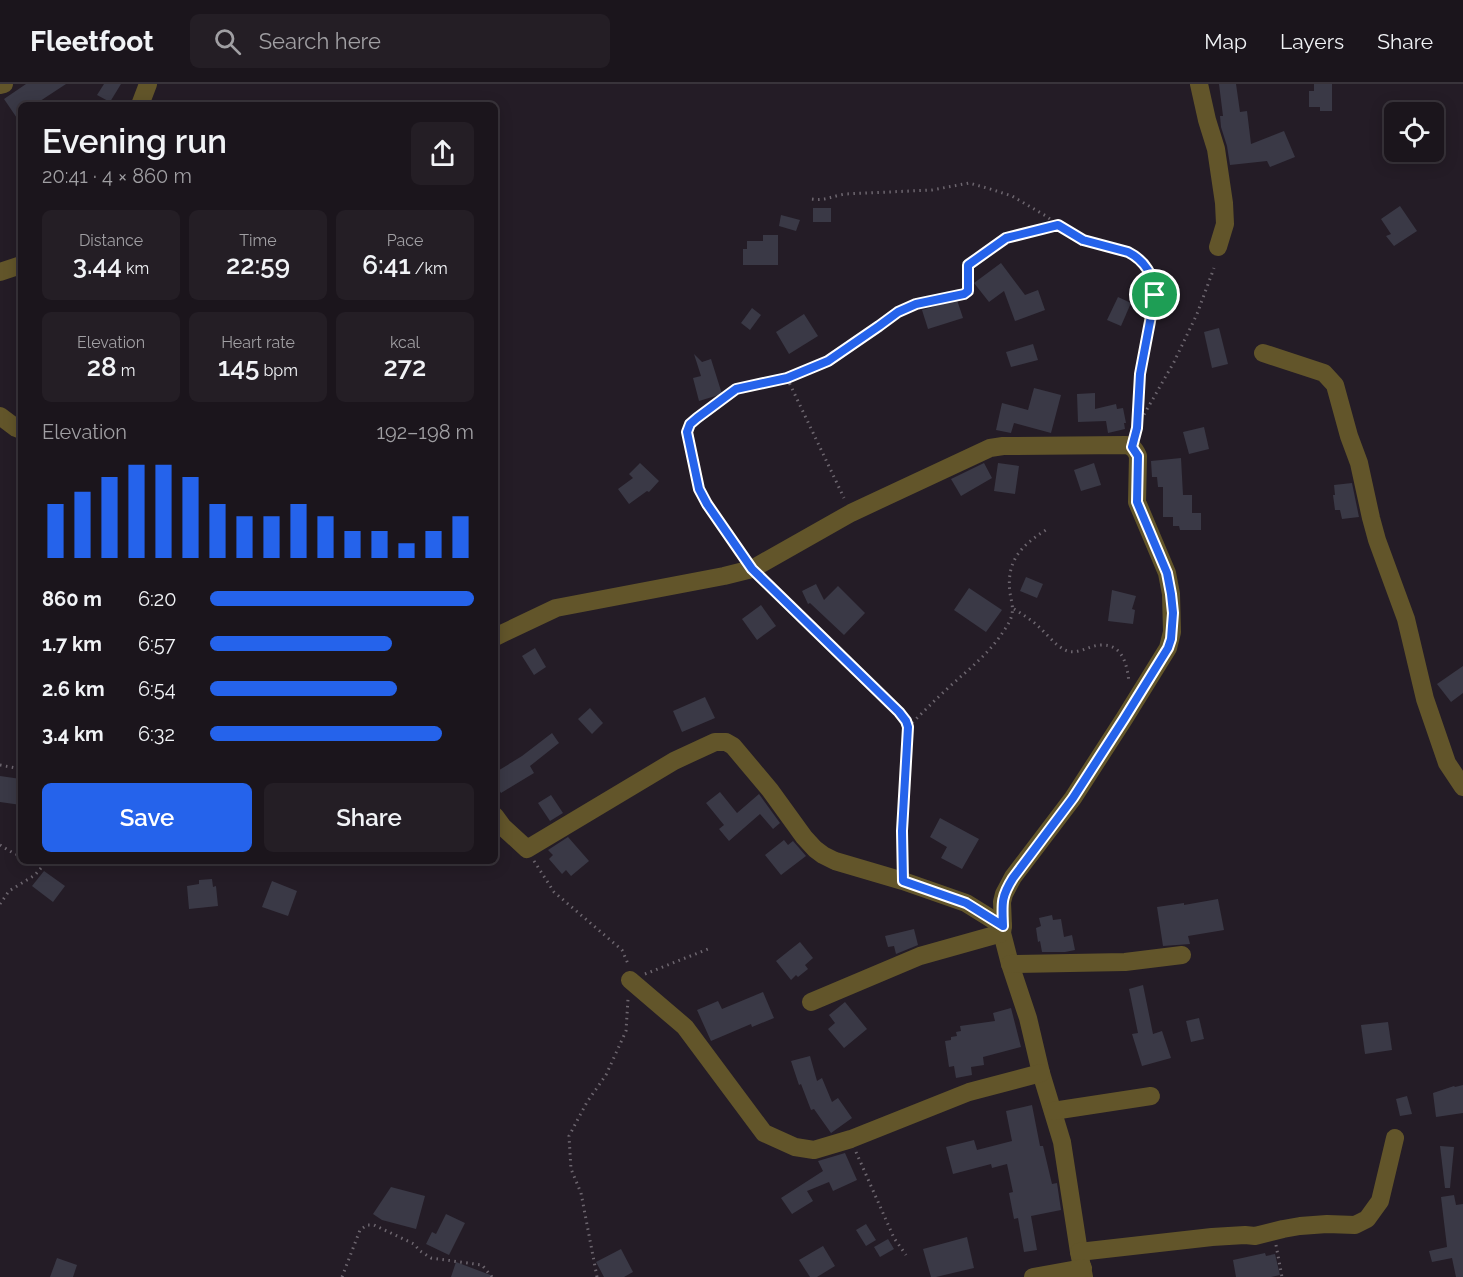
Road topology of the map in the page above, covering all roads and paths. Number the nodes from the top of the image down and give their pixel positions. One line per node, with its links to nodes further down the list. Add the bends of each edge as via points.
1 (148, 84): 3 (street)
2 (1199, 84): 6 (street, via 1216,149 1225,212)
3 (141, 102)
4 (812, 200): 5 (path, via 969,183 1012,196)
5 (1058, 225): 11 (path, via 1006,238 968,265 968,291 964,294 926,301 898,312 828,361); 13 (path, via 1083,240 1128,252 1138,258 1152,277 1155,295 1140,374)
6 (1218, 247)
7 (18, 266): 9 (street)
8 (1215, 268): 13 (path, via 1174,362)
9 (0, 272)
10 (1263, 353): 25 (street, via 1324,373 1335,385 1377,540 1406,619 1425,699 1447,763)
11 (787, 378): 16 (path); 18 (path, via 736,389 690,424 687,432 699,489)
12 (0, 416): 14 (street)
13 (1137, 428): 15 (path)
14 (18, 429)
15 (1132, 447): 16 (street, via 996,446); 21 (street, via 1138,456 1137,502 1167,573 1173,613 1168,648)
16 (851, 513): 18 (street)
17 (1046, 530): 19 (path, via 1015,557 1009,575)
18 (752, 569): 20 (street, via 556,608); 22 (path, via 899,712)
19 (1014, 609): 21 (path, via 1063,650 1071,652 1101,645 1114,648 1126,664); 22 (path, via 1008,625 983,658)
20 (498, 636)
21 (1131, 708): 33 (street, via 1073,798 1013,878 1002,902)
22 (908, 727): 31 (path)
23 (0, 765): 24 (path)
24 (18, 768)
25 (1463, 787)
26 (498, 820): 28 (street)
27 (0, 845): 29 (path)
28 (527, 849): 31 (street, via 674,761 715,742 726,742 741,755 814,849 835,861); 37 (path, via 555,892 622,950 629,963)
29 (18, 855)
30 (45, 864): 32 (path, via 9,891)
31 (903, 881): 33 (street, via 966,903)
32 (0, 904)
33 (1003, 930): 36 (street); 38 (street, via 920,956)
34 (708, 949): 37 (path)
35 (1182, 956): 36 (street, via 1125,962)
36 (1010, 964): 39 (street)
37 (630, 980): 43 (street, via 685,1027 764,1132 795,1147 814,1150); 49 (path, via 626,1031 606,1075 569,1136 571,1169 581,1193)
38 (811, 1002)
39 (1041, 1073): 41 (street); 43 (street, via 969,1092)
40 (1151, 1096): 41 (street)
41 (1053, 1111): 46 (street, via 1062,1142)
42 (1395, 1138): 44 (street, via 1380,1201 1367,1219 1355,1225 1327,1224)
43 (851, 1139): 45 (path, via 894,1238)
44 (1274, 1232): 46 (street, via 1212,1237); 51 (path)
45 (906, 1255)
46 (1082, 1266): 50 (street)
47 (342, 1277): 48 (path, via 360,1230 374,1225 414,1244 431,1258 482,1265)
48 (492, 1277)
49 (597, 1277)
50 (1033, 1277)
51 (1282, 1277)

